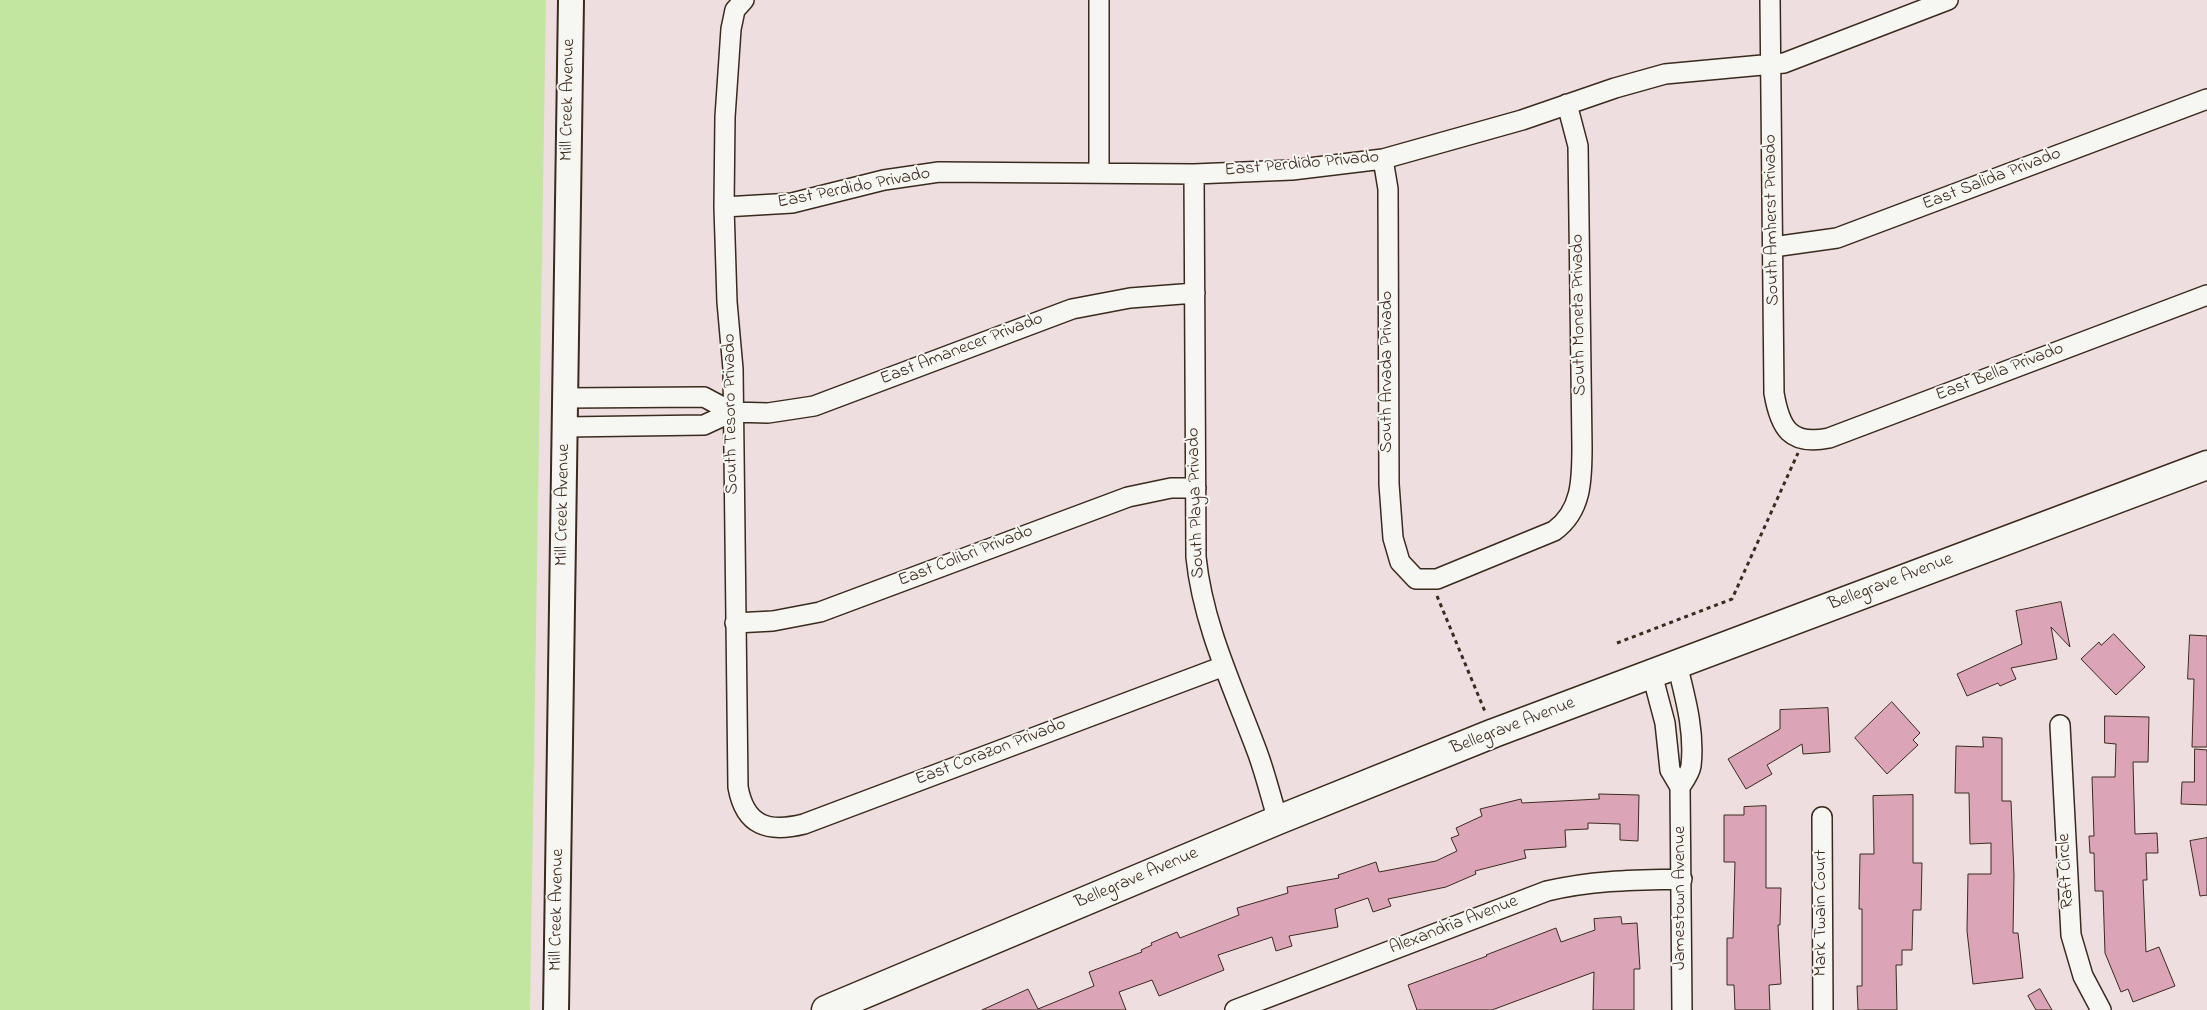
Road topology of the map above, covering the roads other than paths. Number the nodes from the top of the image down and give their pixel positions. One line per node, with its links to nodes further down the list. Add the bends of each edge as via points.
1 (571, 0): 16 (street, Mill Creek Avenue)
2 (1099, 0): 10 (street)
3 (1770, 0): 6 (street, South Amherst Privado)
4 (1948, 0): 6 (street, East Perdido Privado, via 1800,58)
5 (743, 1): 12 (street, South Tesoro Privado, via 735,10 730,38)
6 (1771, 65): 8 (street, East Perdido Privado, via 1665,74); 13 (street, South Amherst Privado)
7 (2207, 99): 13 (street, East Salida Privado, via 1837,238)
8 (1567, 104): 9 (street, East Perdido Privado, via 1466,137); 22 (street, South Moneta Privado, via 1578,146 1580,491 1565,523 1539,538 1448,576)
9 (1383, 158): 11 (street, East Perdido Privado, via 1292,170); 22 (street, South Arvada Privado, via 1388,189 1390,511 1396,551 1407,571)
10 (1098, 173): 11 (street, East Perdido Privado); 12 (street, East Perdido Privado, via 940,172 884,180 792,203)
11 (1194, 174): 14 (street, South Playa Privado)
12 (724, 207): 17 (street, South Tesoro Privado, via 727,302 732,345)
13 (1773, 247): 19 (street, South Amherst Privado, via 1774,394 1784,428)
14 (1194, 293): 17 (street, East Amanecer Privado, via 1130,298 1072,309 814,406 768,413); 21 (street, South Playa Privado)
15 (2207, 295): 19 (street, East Bella Privado, via 1829,438)
16 (565, 398): 17 (street, East Amanecer Privado, via 704,397); 18 (street, Mill Creek Avenue)
17 (732, 412): 18 (street, East Amanecer Privado, via 704,425); 23 (street, South Tesoro Privado)
18 (565, 427): 33 (street, Mill Creek Avenue)
19 (1798, 437)
20 (2207, 465): 24 (main road, Bellegrave Avenue)
21 (1196, 488): 23 (street, East Colibri Privado, via 1171,488 1128,497 820,612 773,621); 25 (street, South Playa Privado, via 1198,580)
22 (1423, 579)
23 (735, 623): 31 (street, South Tesoro Privado, via 738,787 744,807)
24 (1677, 664): 26 (main road, Bellegrave Avenue); 28 (street, Jamestown Avenue, via 1690,713 1691,768)
25 (1224, 666): 30 (street, South Playa Privado); 31 (street, East Corazon Privado, via 804,824 780,828)
26 (1652, 674): 28 (street, Jamestown Avenue, via 1665,722 1670,770); 30 (main road, Bellegrave Avenue)
27 (2060, 725): 38 (street, Raft Circle, via 2071,936 2083,976)
28 (1680, 787): 32 (street, Jamestown Avenue)
29 (1822, 817): 37 (street, Mark Twain Court)
30 (1278, 820): 34 (main road, Bellegrave Avenue)
31 (757, 823)
32 (1682, 879): 35 (street, Alexandria Avenue, via 1612,880 1547,892); 36 (street, Jamestown Avenue)
33 (556, 1010)
34 (826, 1010)
35 (1235, 1010)
36 (1682, 1010)
37 (1823, 1010)
38 (2102, 1010)

